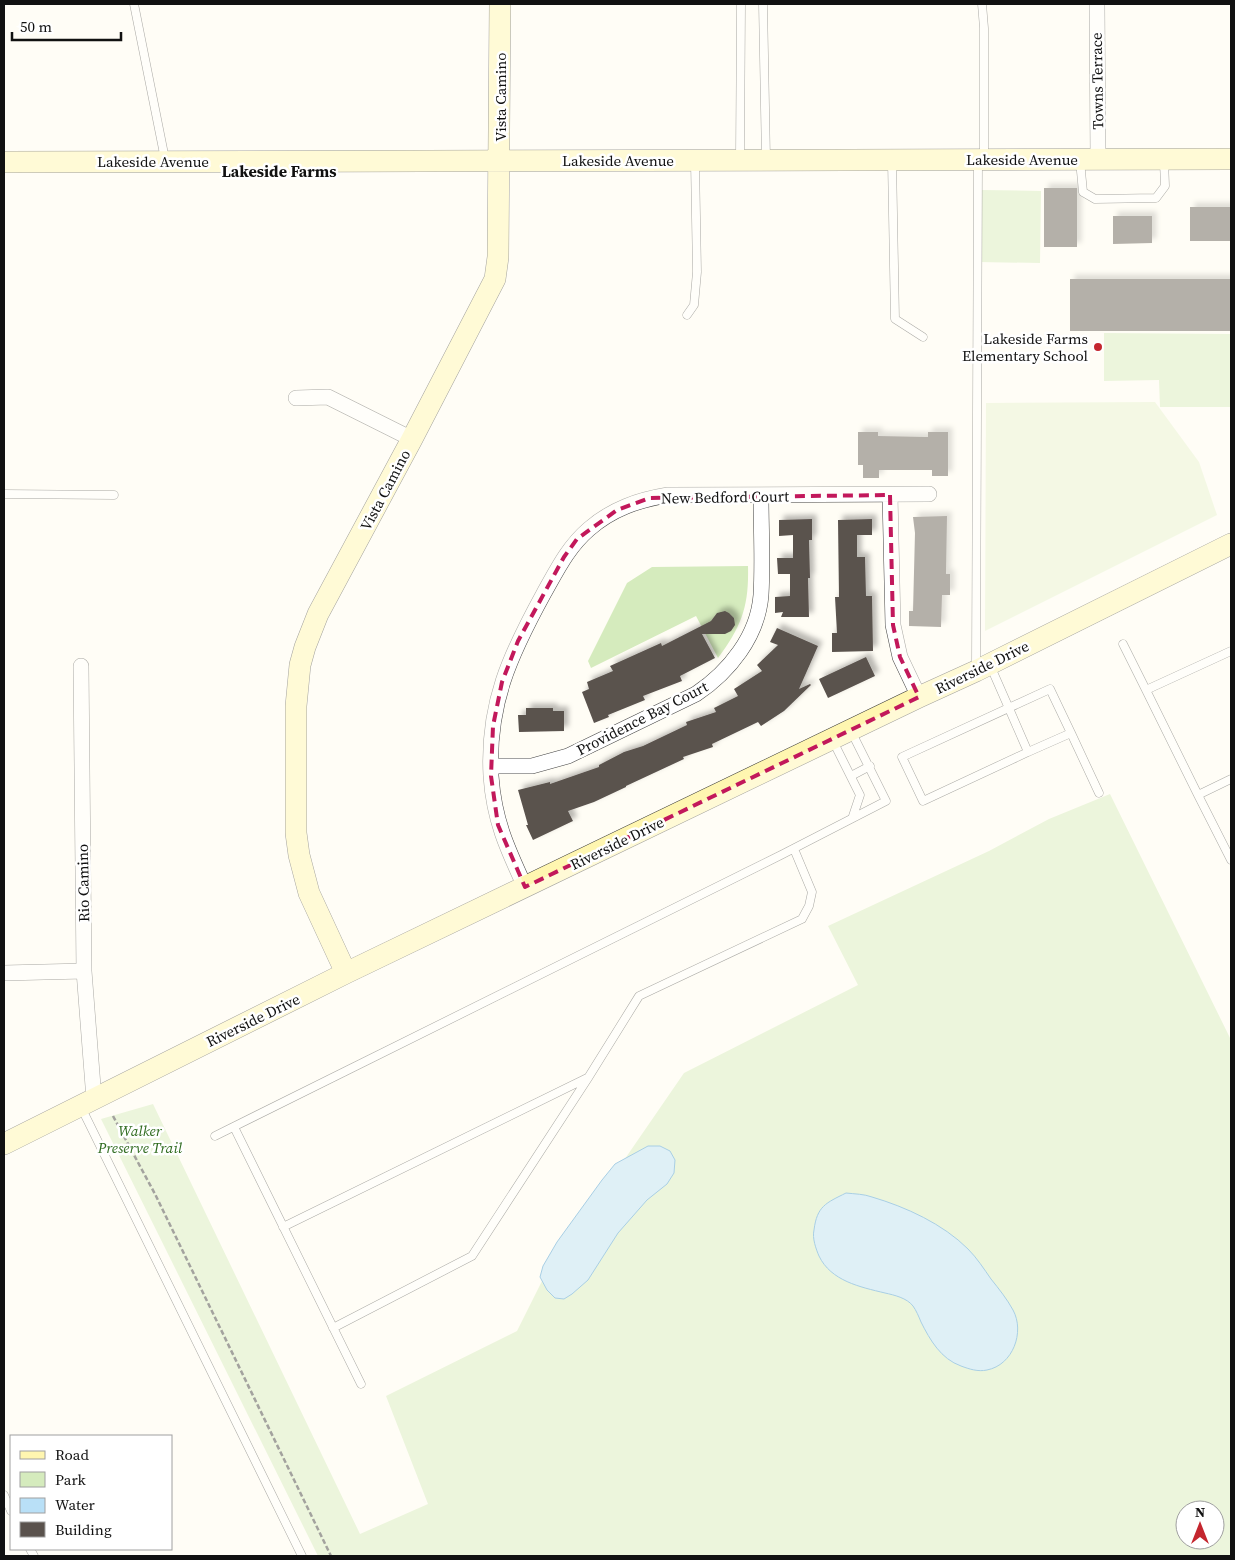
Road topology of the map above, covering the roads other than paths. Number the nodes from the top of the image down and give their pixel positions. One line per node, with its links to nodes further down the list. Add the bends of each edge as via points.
1 (134, 4): 16 (lane)
2 (500, 4): 12 (street, Vista Camino)
3 (741, 4): 14 (lane)
4 (763, 4): 15 (lane)
5 (982, 4): 8 (lane)
6 (1096, 4): 9 (street, Towns Terrace)
7 (892, 159): 8 (street, Lakeside Avenue); 15 (street, Lakeside Avenue); 19 (lane, via 895,318)
8 (981, 159): 9 (street, Lakeside Avenue); 31 (lane)
9 (1089, 159): 10 (street, Lakeside Avenue); 10 (lane, via 1083,192 1095,199 1156,198 1165,186)
10 (1164, 159): 11 (street, Lakeside Avenue)
11 (1231, 159)
12 (500, 160): 13 (street, Lakeside Avenue); 16 (street, Lakeside Avenue); 21 (street, Vista Camino, via 495,279)
13 (695, 160): 14 (street, Lakeside Avenue); 18 (lane, via 697,272 694,305)
14 (740, 160): 15 (street, Lakeside Avenue)
15 (766, 160)
16 (166, 161): 17 (street, Lakeside Avenue)
17 (4, 162)
18 (687, 315)
19 (923, 337)
20 (296, 398): 21 (street, via 328,398)
21 (412, 439): 51 (street, Vista Camino, via 318,614 300,665 296,706 296,833 299,855 308,893)
22 (4, 494): 24 (lane)
23 (929, 494): 25 (street, New Bedford Court)
24 (114, 495)
25 (890, 495): 26 (street, New Bedford Court); 33 (street, via 893,624 900,657)
26 (761, 496): 39 (street, Providence Bay Court, via 761,596 758,612 749,635 728,667 696,694 568,756 532,766); 39 (street, New Bedford Court, via 668,495 650,498 617,510 577,539 564,557 509,661 493,726)
27 (1231, 544): 31 (street, Riverside Drive)
28 (1123, 644): 32 (lane)
29 (1231, 651): 32 (lane)
30 (81, 666): 49 (street, Rio Camino)
31 (983, 667): 33 (street, Riverside Drive); 34 (lane)
32 (1146, 690): 44 (lane)
33 (919, 696): 35 (street, Riverside Drive)
34 (1009, 708): 36 (lane, via 1050,689); 38 (lane); 38 (lane, via 902,757 923,801)
35 (851, 730): 37 (street, Riverside Drive); 40 (lane)
36 (1071, 734): 38 (lane); 43 (lane)
37 (832, 739): 41 (lane); 48 (street, Riverside Drive)
38 (1028, 752)
39 (491, 766): 48 (street, New Bedford Court, via 498,825)
40 (870, 766): 41 (lane); 45 (lane, via 886,801)
41 (851, 776): 45 (lane, via 860,795)
42 (1231, 779): 44 (lane)
43 (1099, 794)
44 (1198, 795): 47 (lane)
45 (853, 816): 46 (lane)
46 (794, 849): 52 (lane, via 812,892 802,919 639,996); 54 (lane)
47 (1231, 860)
48 (525, 887): 51 (street, Riverside Drive)
49 (84, 971): 50 (street); 53 (street, Rio Camino)
50 (4, 973)
51 (346, 973): 53 (street, Riverside Drive)
52 (588, 1078): 57 (lane); 58 (lane, via 472,1256)
53 (88, 1102): 56 (street, Riverside Drive); 62 (lane)
54 (234, 1127): 55 (lane); 57 (lane)
55 (215, 1136)
56 (4, 1144)
57 (283, 1227): 58 (lane)
58 (333, 1328): 59 (lane)
59 (361, 1384)
60 (4, 1495): 61 (lane)
61 (10, 1509)
62 (302, 1556)

